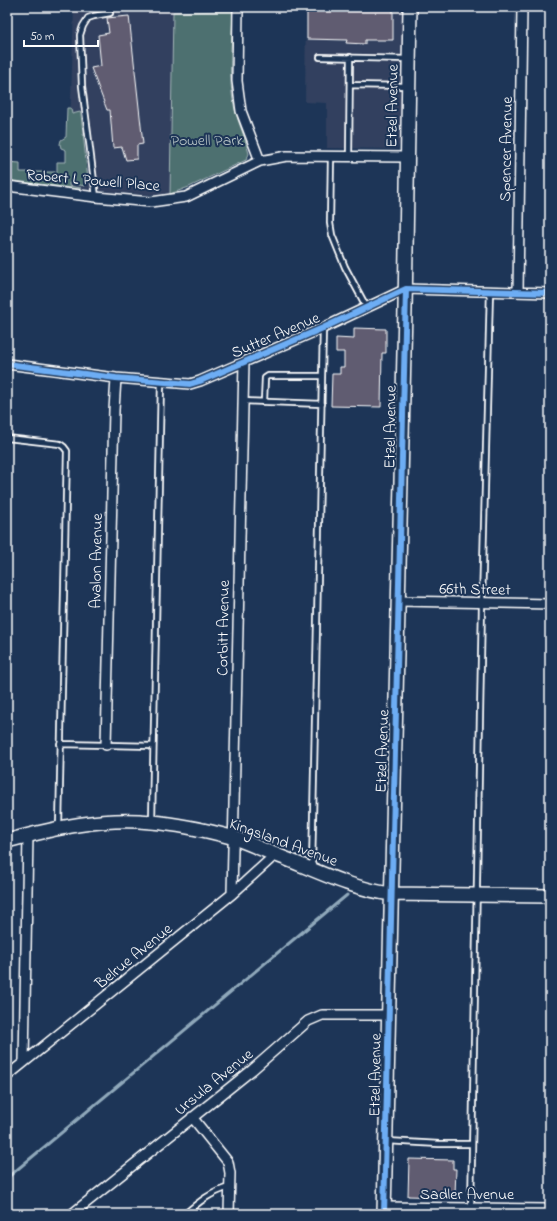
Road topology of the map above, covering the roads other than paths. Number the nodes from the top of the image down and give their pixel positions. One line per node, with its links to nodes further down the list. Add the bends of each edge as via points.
1 (238, 7): 13 (street, via 237,80 241,111)
2 (410, 7): 7 (street, Etzel Avenue)
3 (522, 7): 18 (street, Spencer Avenue)
4 (110, 13): 15 (lane, via 88,18 80,35 82,86)
5 (320, 56): 6 (lane)
6 (350, 57): 7 (lane); 8 (lane)
7 (409, 59): 9 (street, Etzel Avenue)
8 (350, 85): 9 (lane); 11 (lane)
9 (408, 86): 12 (street, Etzel Avenue)
10 (331, 156): 11 (street, Robert L Powell Place); 13 (street, Robert L Powell Place, via 287,156); 20 (lane, via 332,235)
11 (349, 157): 12 (street, Robert L Powell Place)
12 (407, 157): 16 (street, Etzel Avenue)
13 (260, 161): 15 (street, Robert L Powell Place, via 186,197 152,202)
14 (7, 186): 15 (street, Robert L Powell Place)
15 (96, 197)
16 (406, 289): 17 (street, Sutter Avenue); 20 (street, Sutter Avenue); 31 (street, Etzel Avenue)
17 (490, 291): 18 (street, Sutter Avenue); 32 (lane)
18 (518, 292): 19 (street, Sutter Avenue)
19 (550, 293)
20 (366, 308): 21 (street, Sutter Avenue)
21 (323, 328): 22 (street, Sutter Avenue); 24 (lane)
22 (244, 362): 26 (street, Sutter Avenue, via 195,383); 27 (street, Corbitt Avenue)
23 (7, 364): 25 (street, Sutter Avenue)
24 (322, 376): 28 (lane, via 268,376 265,378); 29 (lane)
25 (116, 378): 26 (street, Sutter Avenue); 35 (street, Avalon Avenue)
26 (161, 382): 36 (lane)
27 (243, 401): 28 (lane); 40 (street, Corbitt Avenue)
28 (264, 402): 29 (lane)
29 (322, 404): 43 (lane)
30 (7, 438): 34 (lane, via 60,444 67,451)
31 (399, 601): 32 (street, 66th Street); 45 (street, Etzel Avenue)
32 (482, 604): 33 (street, 66th Street); 46 (lane)
33 (550, 604)
34 (60, 744): 35 (lane); 38 (lane)
35 (106, 745): 36 (lane)
36 (153, 746): 37 (lane)
37 (152, 822): 38 (street, Kingsland Avenue, via 117,821 80,824); 40 (street, Kingsland Avenue, via 183,826)
38 (59, 829): 39 (street, Kingsland Avenue)
39 (28, 836): 41 (street, Kingsland Avenue); 49 (street)
40 (232, 838): 42 (street, Kingsland Avenue); 44 (street, Corbitt Avenue)
41 (7, 841)
42 (276, 854): 43 (street, Kingsland Avenue); 44 (street, Belrue Avenue)
43 (312, 868): 45 (street, Kingsland Avenue, via 368,890)
44 (232, 894): 49 (street, Belrue Avenue)
45 (391, 894): 46 (street, Kingsland Avenue); 48 (street, Etzel Avenue)
46 (476, 895): 47 (street, Kingsland Avenue); 53 (lane)
47 (550, 896)
48 (388, 1015): 51 (street, Ursula Avenue, via 322,1015 308,1021 252,1070); 52 (street, Etzel Avenue)
49 (24, 1062): 50 (street, Belrue Avenue)
50 (7, 1076)
51 (192, 1117): 54 (street, via 228,1162); 59 (street, Ursula Avenue)
52 (386, 1141): 53 (lane); 57 (street, Etzel Avenue)
53 (472, 1144): 55 (lane)
54 (229, 1187): 60 (lane, via 202,1199); 61 (street)
55 (471, 1208): 57 (street, Sadler Avenue); 58 (street, Sadler Avenue)
56 (550, 1209): 58 (street, Sadler Avenue)
57 (384, 1211)
58 (526, 1211)
59 (72, 1214)
60 (185, 1214)
61 (229, 1214)

